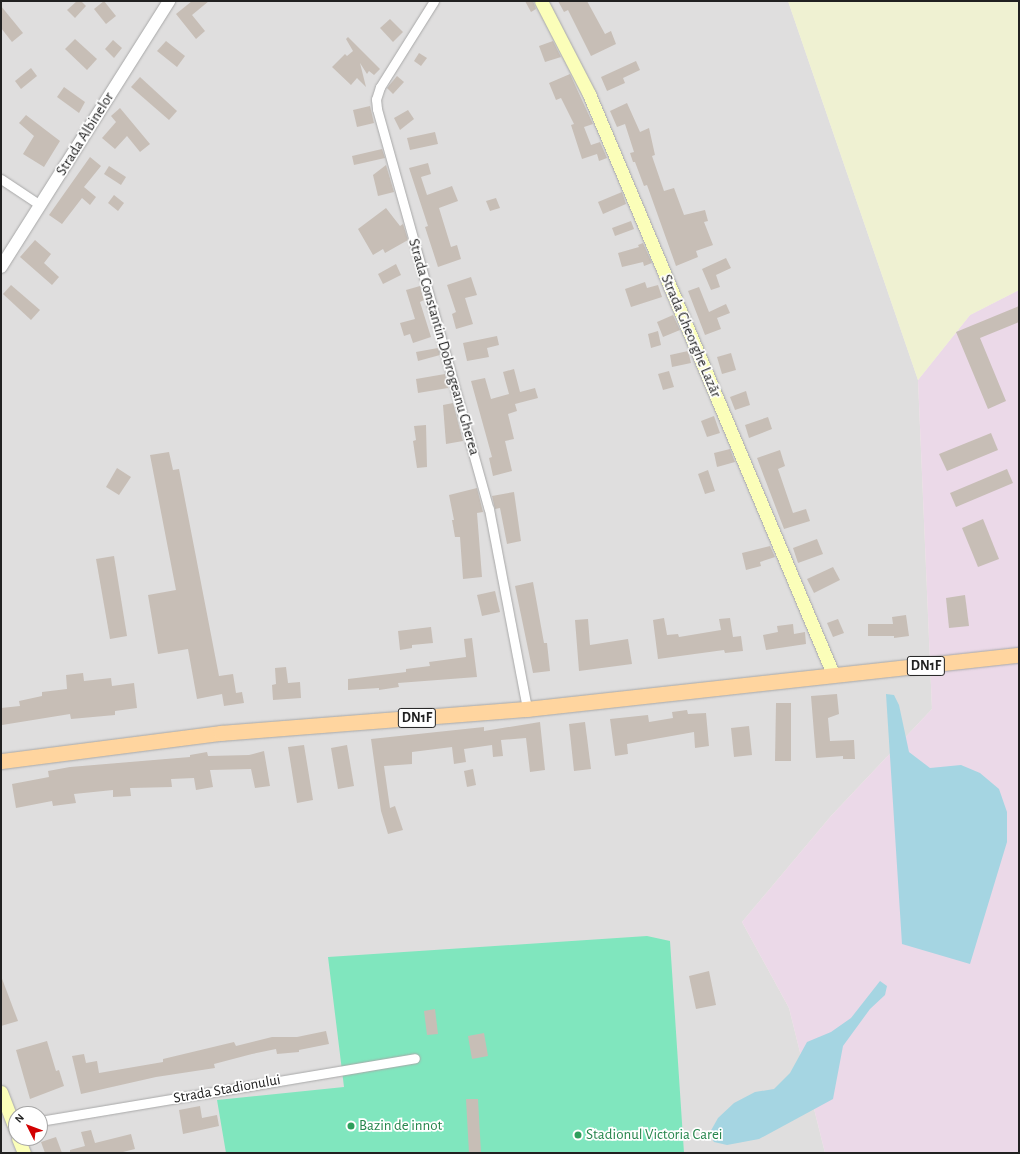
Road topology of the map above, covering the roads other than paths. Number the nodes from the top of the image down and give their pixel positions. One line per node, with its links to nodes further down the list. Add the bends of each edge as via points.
1 (169, 1): 5 (street, Strada Albinelor)
2 (434, 1): 9 (street, Strada Constantin Dobrogeanu Gherea, via 380,87 376,99 377,109 489,509)
3 (541, 1): 8 (main road, Strada Gheorghe Lazăr, via 589,94)
4 (1, 179): 5 (street)
5 (40, 205): 6 (street, Strada Albinelor)
6 (1, 267)
7 (1019, 655): 8 (main road, DN1F)
8 (833, 674): 9 (main road, DN1F)
9 (527, 709): 10 (main road, DN1F, via 221,733)
10 (1, 761)
11 (415, 1058): 14 (street, Strada Stadionului)
12 (1, 1092): 13 (main road)
13 (8, 1110)
14 (48, 1120)

